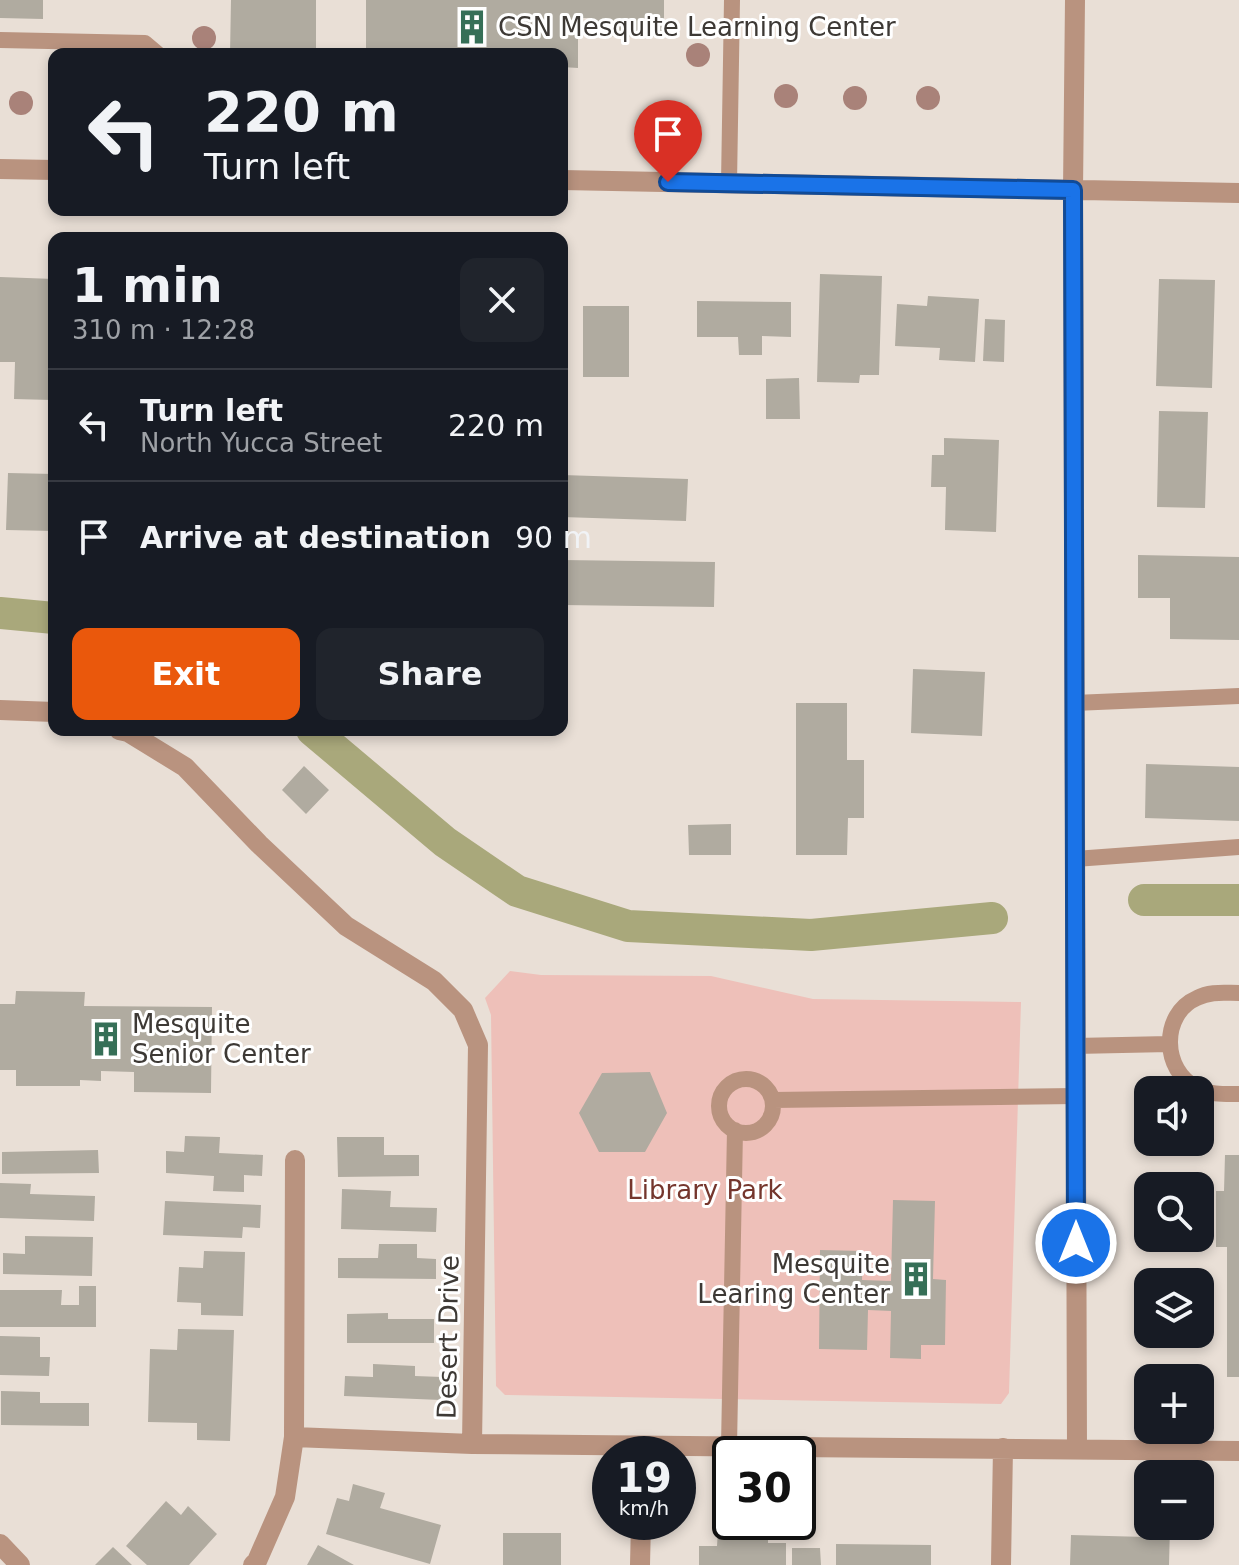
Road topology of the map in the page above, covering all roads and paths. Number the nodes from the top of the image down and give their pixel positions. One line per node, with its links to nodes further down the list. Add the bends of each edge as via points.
1 (732, 0): 8 (lane)
2 (1075, 0): 9 (street)
3 (0, 40): 4 (lane, via 145,43)
4 (151, 48)
5 (0, 169): 6 (street)
6 (48, 170)
7 (568, 180): 8 (street)
8 (729, 183): 9 (street)
9 (1073, 190): 10 (street); 12 (street)
10 (1239, 193)
11 (1239, 696): 12 (lane)
12 (1074, 703): 17 (street)
13 (0, 710): 14 (street)
14 (48, 712)
15 (135, 736): 28 (street, Desert Drive, via 185,767 346,926 434,981 463,1010 478,1045)
16 (1239, 847): 17 (lane)
17 (1075, 859): 20 (street)
18 (1239, 993): 19 (lane, via 1212,992 1188,1003 1174,1020)
19 (1169, 1044): 20 (lane); 21 (lane, via 1175,1067 1197,1089)
20 (1075, 1046): 22 (street)
21 (1239, 1094)
22 (1075, 1096): 23 (lane); 32 (street)
23 (773, 1100): 24 (lane, via 765,1126 748,1134); 24 (lane, via 755,1080 730,1083 718,1105 723,1122)
24 (735, 1130): 26 (lane)
25 (295, 1160): 27 (street)
26 (729, 1436)
27 (294, 1437): 28 (street); 37 (street, via 285,1497)
28 (472, 1444): 30 (street, Desert Drive)
29 (816, 1447): 31 (street, Desert Drive)
30 (592, 1448)
31 (1003, 1448): 32 (street, Desert Drive); 39 (street)
32 (1077, 1449): 33 (street, Desert Drive)
33 (1239, 1451)
34 (641, 1540): 38 (street)
35 (0, 1544): 36 (street)
36 (20, 1565)
37 (253, 1565)
38 (640, 1565)
39 (1001, 1565)

